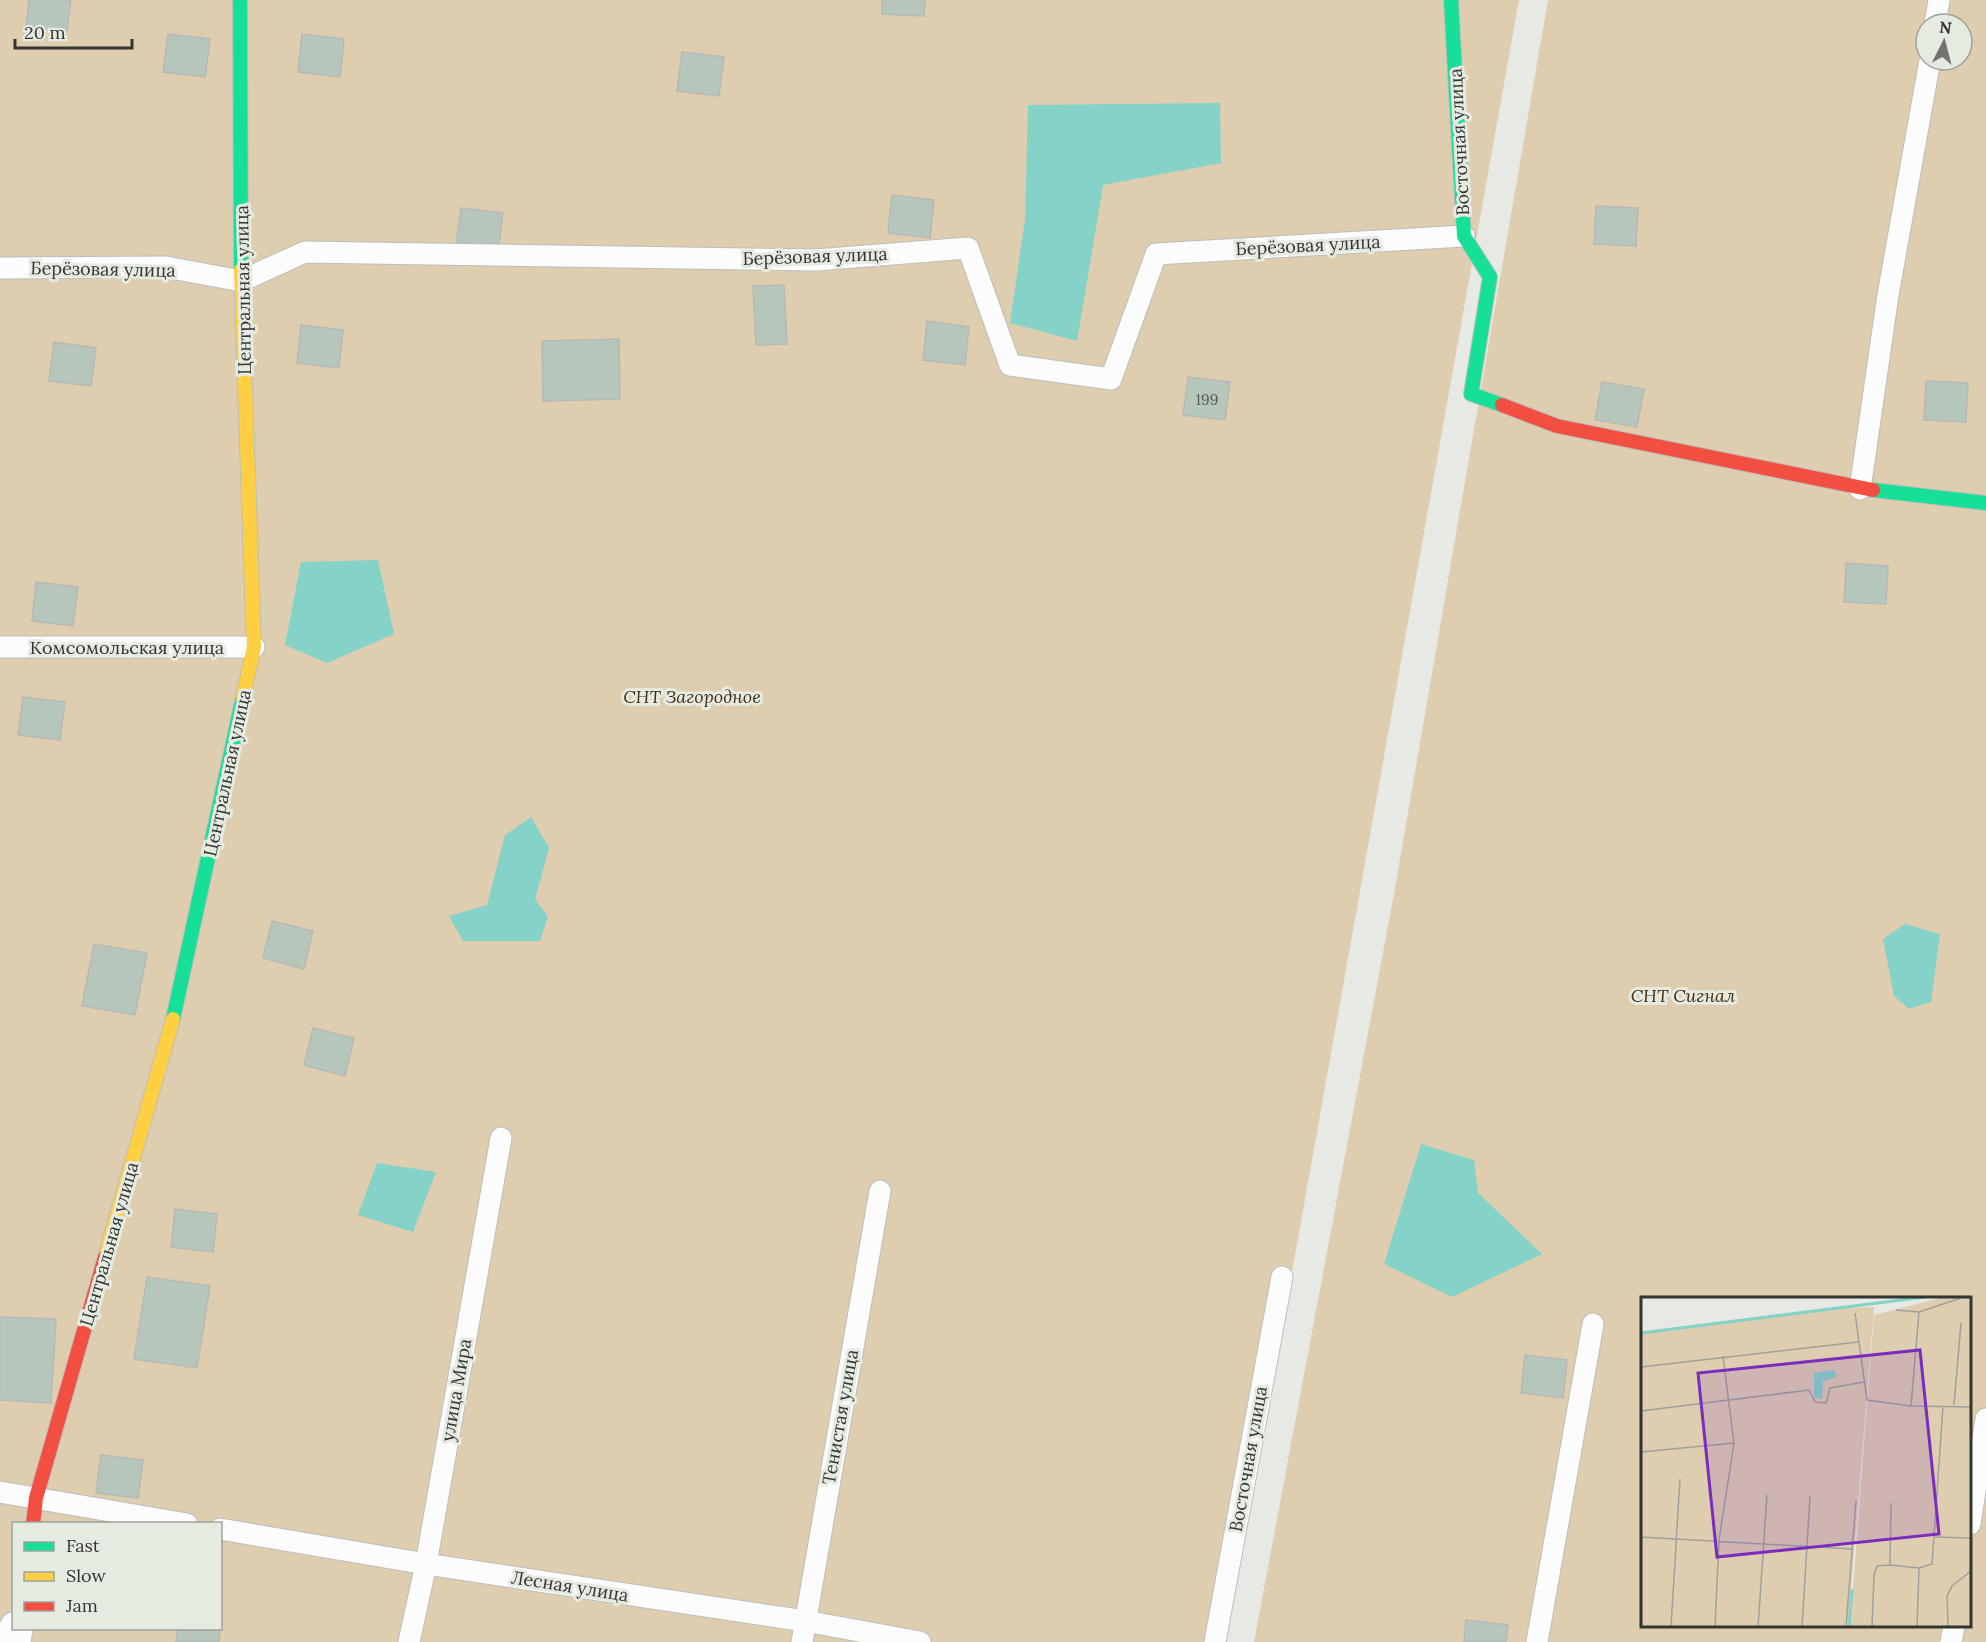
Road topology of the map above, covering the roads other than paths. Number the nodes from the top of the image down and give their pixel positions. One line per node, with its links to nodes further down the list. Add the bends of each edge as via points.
1 (240, 0): 6 (street, Центральная улица)
2 (1451, 0): 4 (street, Восточная улица)
3 (1928, 72): 7 (lane, via 1888,295)
4 (1464, 236): 6 (lane, Берёзовая улица, via 1156,254 1111,379 1010,366 968,248 816,260 305,252); 7 (street, Восточная улица, via 1490,277 1471,394 1557,426)
5 (0, 268): 6 (lane, Берёзовая улица, via 166,267)
6 (241, 281): 10 (street, Центральная улица)
7 (1860, 489): 8 (street)
8 (1986, 503)
9 (0, 647): 10 (lane, Комсомольская улица)
10 (254, 647): 17 (street, Центральная улица, via 172,1023)
11 (501, 1138): 22 (lane, улица Мира)
12 (880, 1191): 23 (lane, Тенистая улица)
13 (1282, 1277): 28 (lane, Восточная улица)
14 (1593, 1324): 29 (lane)
15 (1986, 1419): 18 (lane)
16 (0, 1492): 17 (lane)
17 (36, 1498): 19 (street, Центральная улица); 20 (lane)
18 (1971, 1517)
19 (33, 1522)
20 (175, 1522)
21 (222, 1529): 22 (lane, Лесная улица)
22 (426, 1564): 23 (lane, Лесная улица); 25 (lane, улица Мира)
23 (805, 1621): 26 (lane, Тенистая улица); 27 (lane, Лесная улица)
24 (1954, 1627): 30 (lane)
25 (409, 1642)
26 (802, 1642)
27 (920, 1642)
28 (1215, 1642)
29 (1537, 1642)
30 (1951, 1642)

